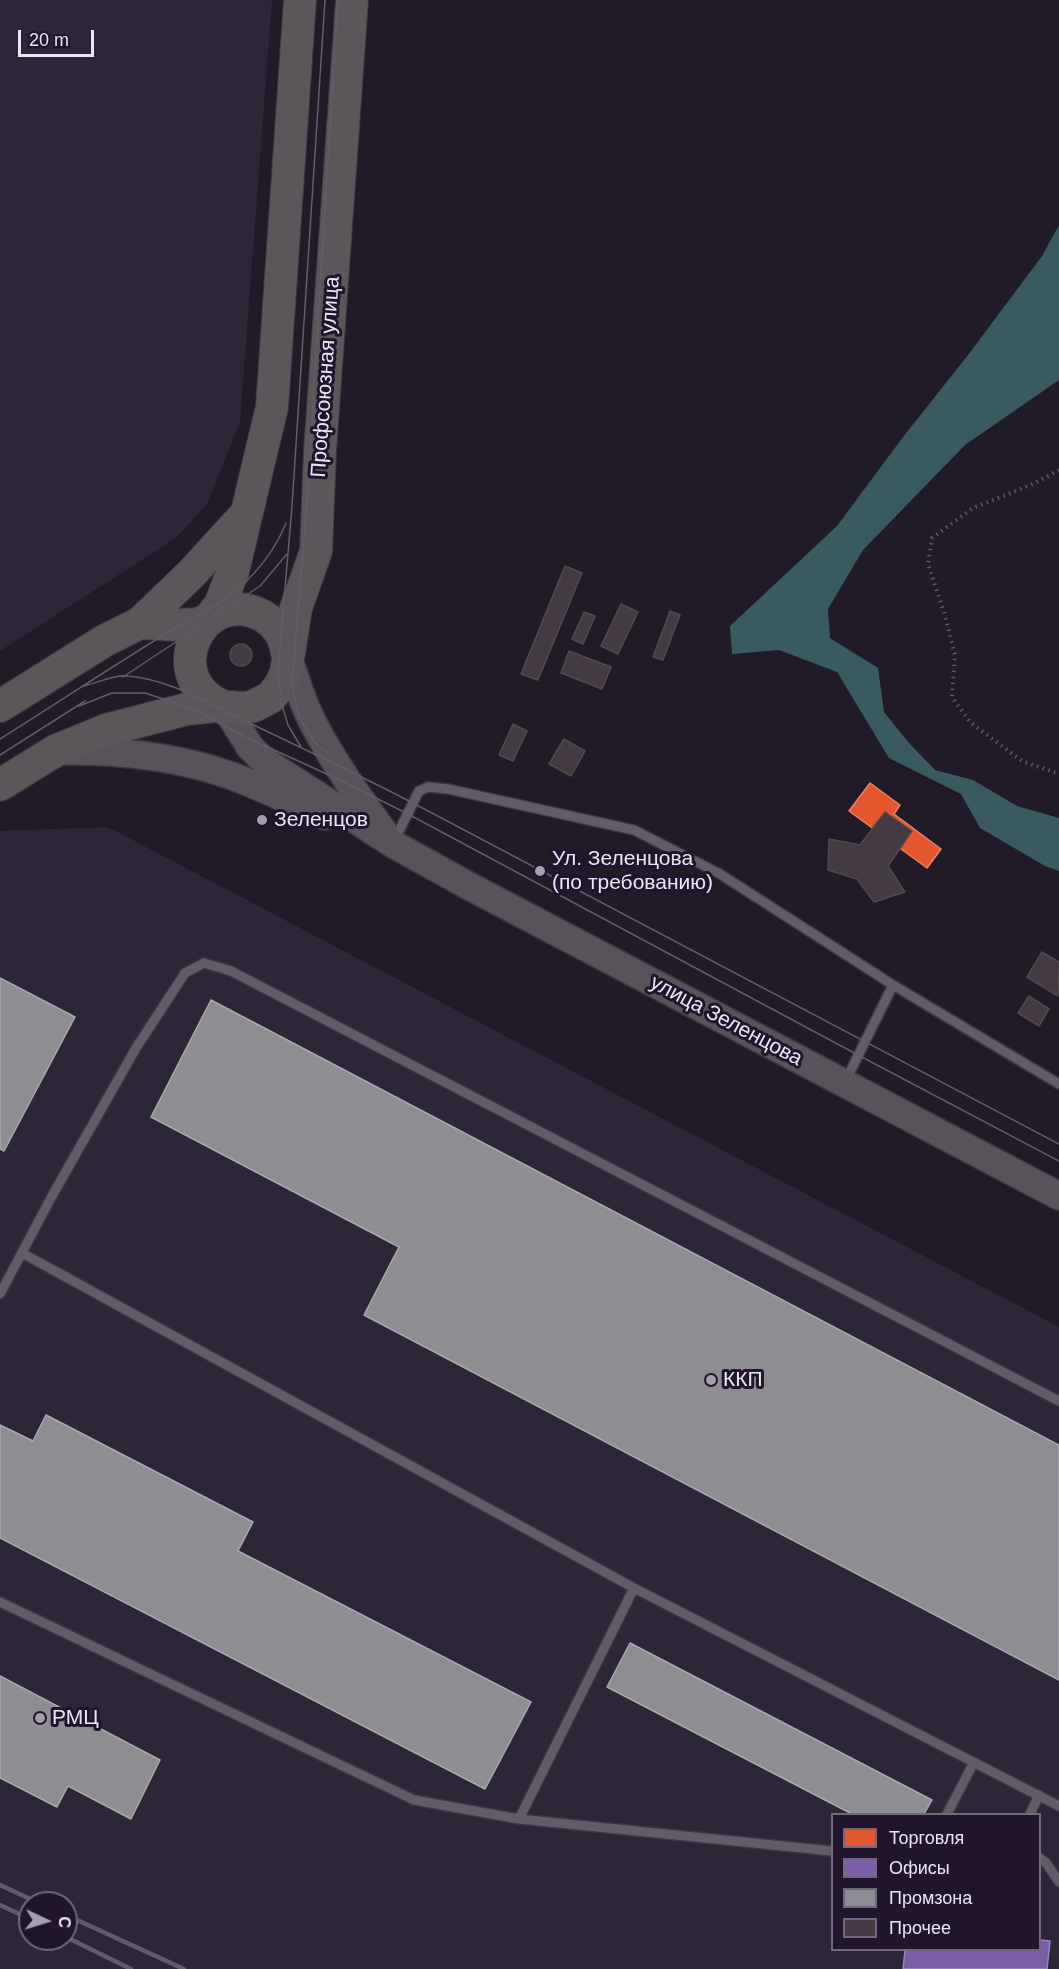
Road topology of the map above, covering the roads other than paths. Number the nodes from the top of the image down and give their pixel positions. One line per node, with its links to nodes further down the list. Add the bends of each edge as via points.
1 (300, 0): 3 (main road, via 272,407)
2 (352, 0): 6 (main road, Профсоюзная улица, via 316,551 296,608)
3 (248, 511): 4 (main road, via 224,596); 5 (main road)
4 (210, 619): 5 (main road, via 189,625); 6 (main road, via 238,610 258,614 281,633); 7 (main road, via 191,645 190,667 198,688)
5 (140, 623): 8 (main road)
6 (287, 653): 7 (main road, Профсоюзная улица, via 286,672 271,697 244,708); 11 (main road, улица Зеленцова, via 303,699 327,748)
7 (220, 705): 9 (main road, Профсоюзная улица, via 187,708 139,720); 11 (main road, улица Зеленцова, via 249,747 263,760)
8 (0, 706)
9 (55, 751): 10 (main road, Профсоюзная улица); 11 (main road, via 118,753 205,768)
10 (0, 785)
11 (393, 844): 12 (lane, via 419,791 428,787 634,830 720,874); 13 (main road, улица Зеленцова)
12 (892, 985): 13 (lane); 14 (lane)
13 (844, 1083): 15 (main road, улица Зеленцова)
14 (1059, 1084)
15 (1059, 1196)
16 (22, 1254): 17 (lane); 18 (lane, via 136,1048 185,973 204,963 231,971); 19 (lane)
17 (0, 1294)
18 (1059, 1401)
19 (634, 1588): 21 (lane); 26 (lane)
20 (0, 1602): 26 (lane, via 414,1800)
21 (974, 1762): 22 (lane); 24 (lane)
22 (1039, 1795): 23 (lane); 25 (lane)
23 (1059, 1806)
24 (948, 1813)
25 (1031, 1813)
26 (519, 1819): 27 (lane)
27 (831, 1851)
28 (1041, 1859): 29 (lane)
29 (1059, 1882)

